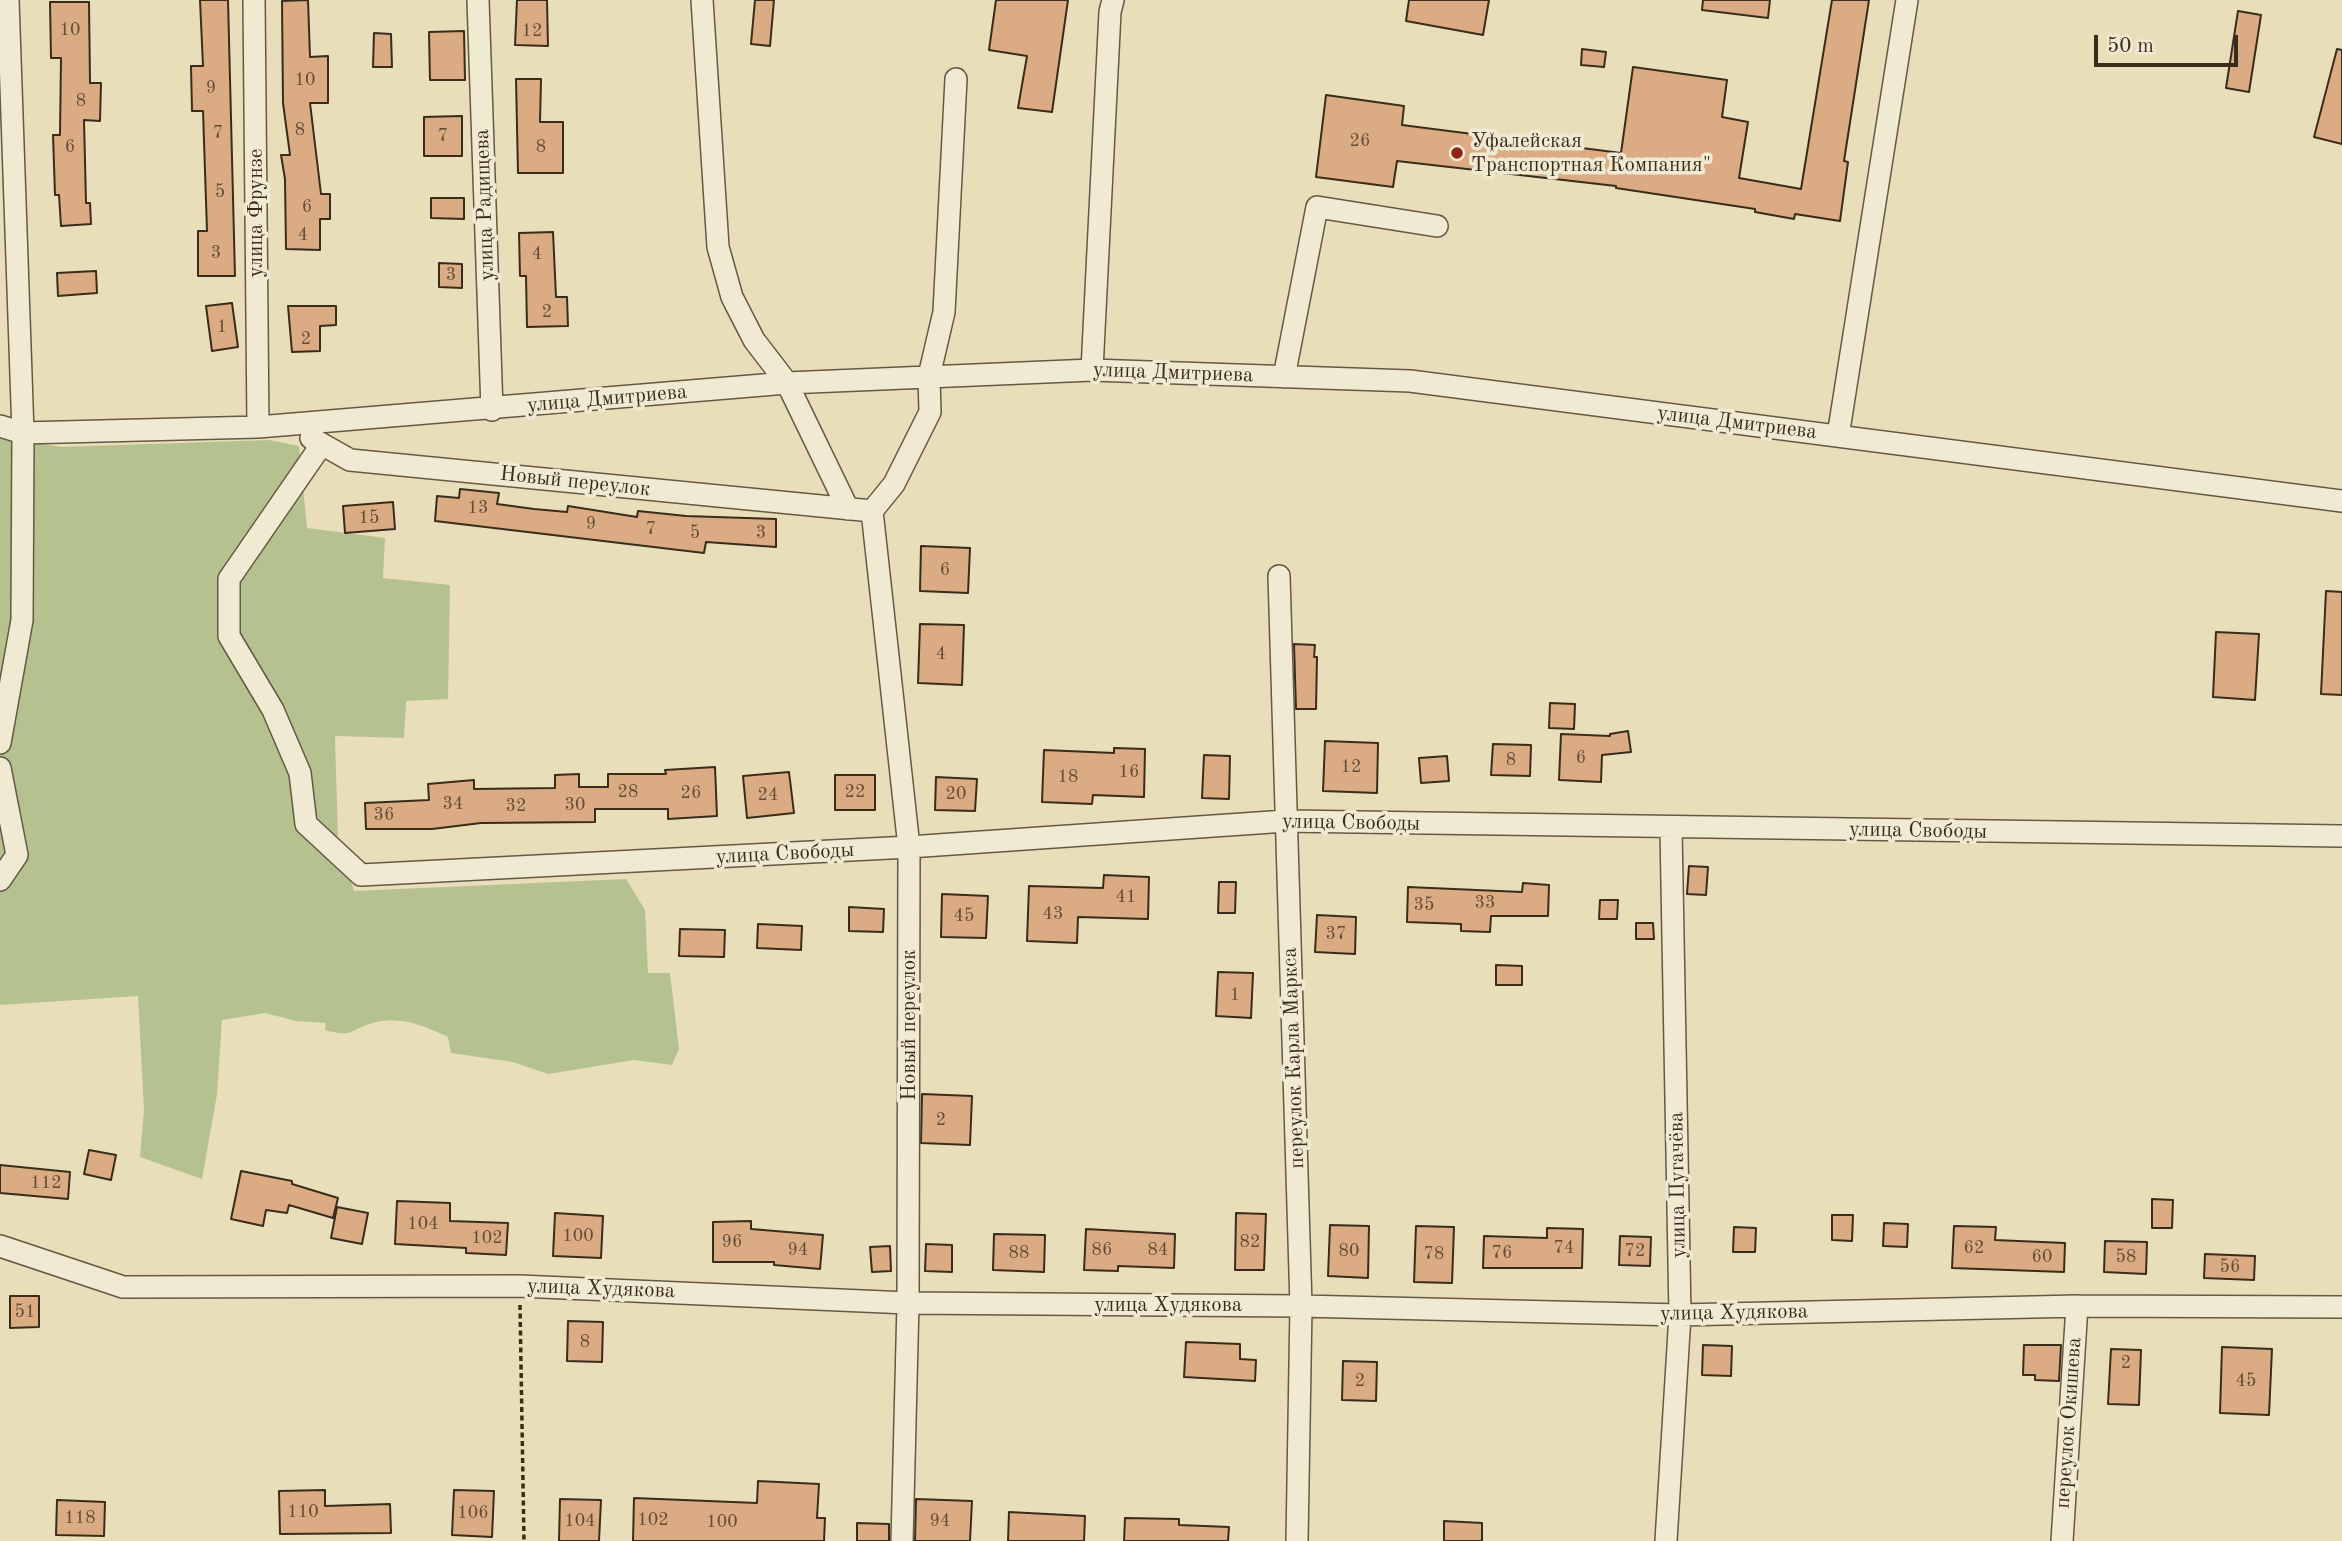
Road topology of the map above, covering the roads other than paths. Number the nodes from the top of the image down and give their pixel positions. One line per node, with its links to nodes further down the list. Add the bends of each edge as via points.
1 (8, 0): 17 (street)
2 (254, 0): 16 (street, улица Фрунзе)
3 (478, 0): 13 (street, улица Радищева)
4 (702, 0): 12 (street, via 718,247 737,308)
5 (1114, 0): 9 (street)
6 (1907, 0): 18 (street)
7 (956, 79): 10 (street, via 944,312)
8 (1437, 226): 11 (street, via 1317,206)
9 (1092, 370): 10 (street, улица Дмитриева); 11 (street, улица Дмитриева)
10 (929, 376): 12 (street, улица Дмитриева); 22 (street, via 930,412 894,485)
11 (1284, 377): 18 (street, улица Дмитриева, via 1410,381)
12 (786, 383): 13 (street, улица Дмитриева); 21 (street)
13 (492, 410): 14 (street, улица Дмитриева)
14 (288, 425): 16 (street, улица Дмитриева); 19 (street, Новый переулок)
15 (0, 426): 17 (street, улица Дмитриева)
16 (258, 427): 17 (street, улица Дмитриева)
17 (23, 433): 24 (street, via 22,620)
18 (1838, 436): 20 (street, улица Дмитриева)
19 (322, 444): 21 (street, Новый переулок, via 350,460); 30 (street, улица Свободы, via 229,579 229,636 273,710 300,774 306,824 361,875)
20 (2342, 500)
21 (848, 509): 22 (street, Новый переулок)
22 (872, 511): 30 (street, Новый переулок)
23 (1279, 576): 27 (street, переулок Карла Маркса)
24 (0, 743)
25 (0, 768): 26 (street)
26 (0, 777): 31 (street, via 17,855)
27 (1286, 821): 28 (street, улица Свободы); 30 (street, улица Свободы); 34 (street, переулок Карла Маркса)
28 (1671, 828): 29 (street, улица Свободы); 37 (street, улица Пугачёва)
29 (2342, 836)
30 (909, 847): 33 (street, Новый переулок)
31 (0, 880)
32 (0, 1246): 33 (street, улица Худякова, via 123,1287 519,1286)
33 (908, 1303): 34 (street, улица Худякова); 38 (street, Новый переулок)
34 (1301, 1306): 37 (street, улица Худякова); 39 (street, переулок Карла Маркса)
35 (2077, 1306): 36 (street, улица Худякова); 37 (street, улица Худякова); 41 (street, переулок Окишева)
36 (2342, 1307)
37 (1680, 1315): 40 (street, улица Пугачёва)
38 (902, 1541)
39 (1297, 1541)
40 (1666, 1541)
41 (2062, 1541)

